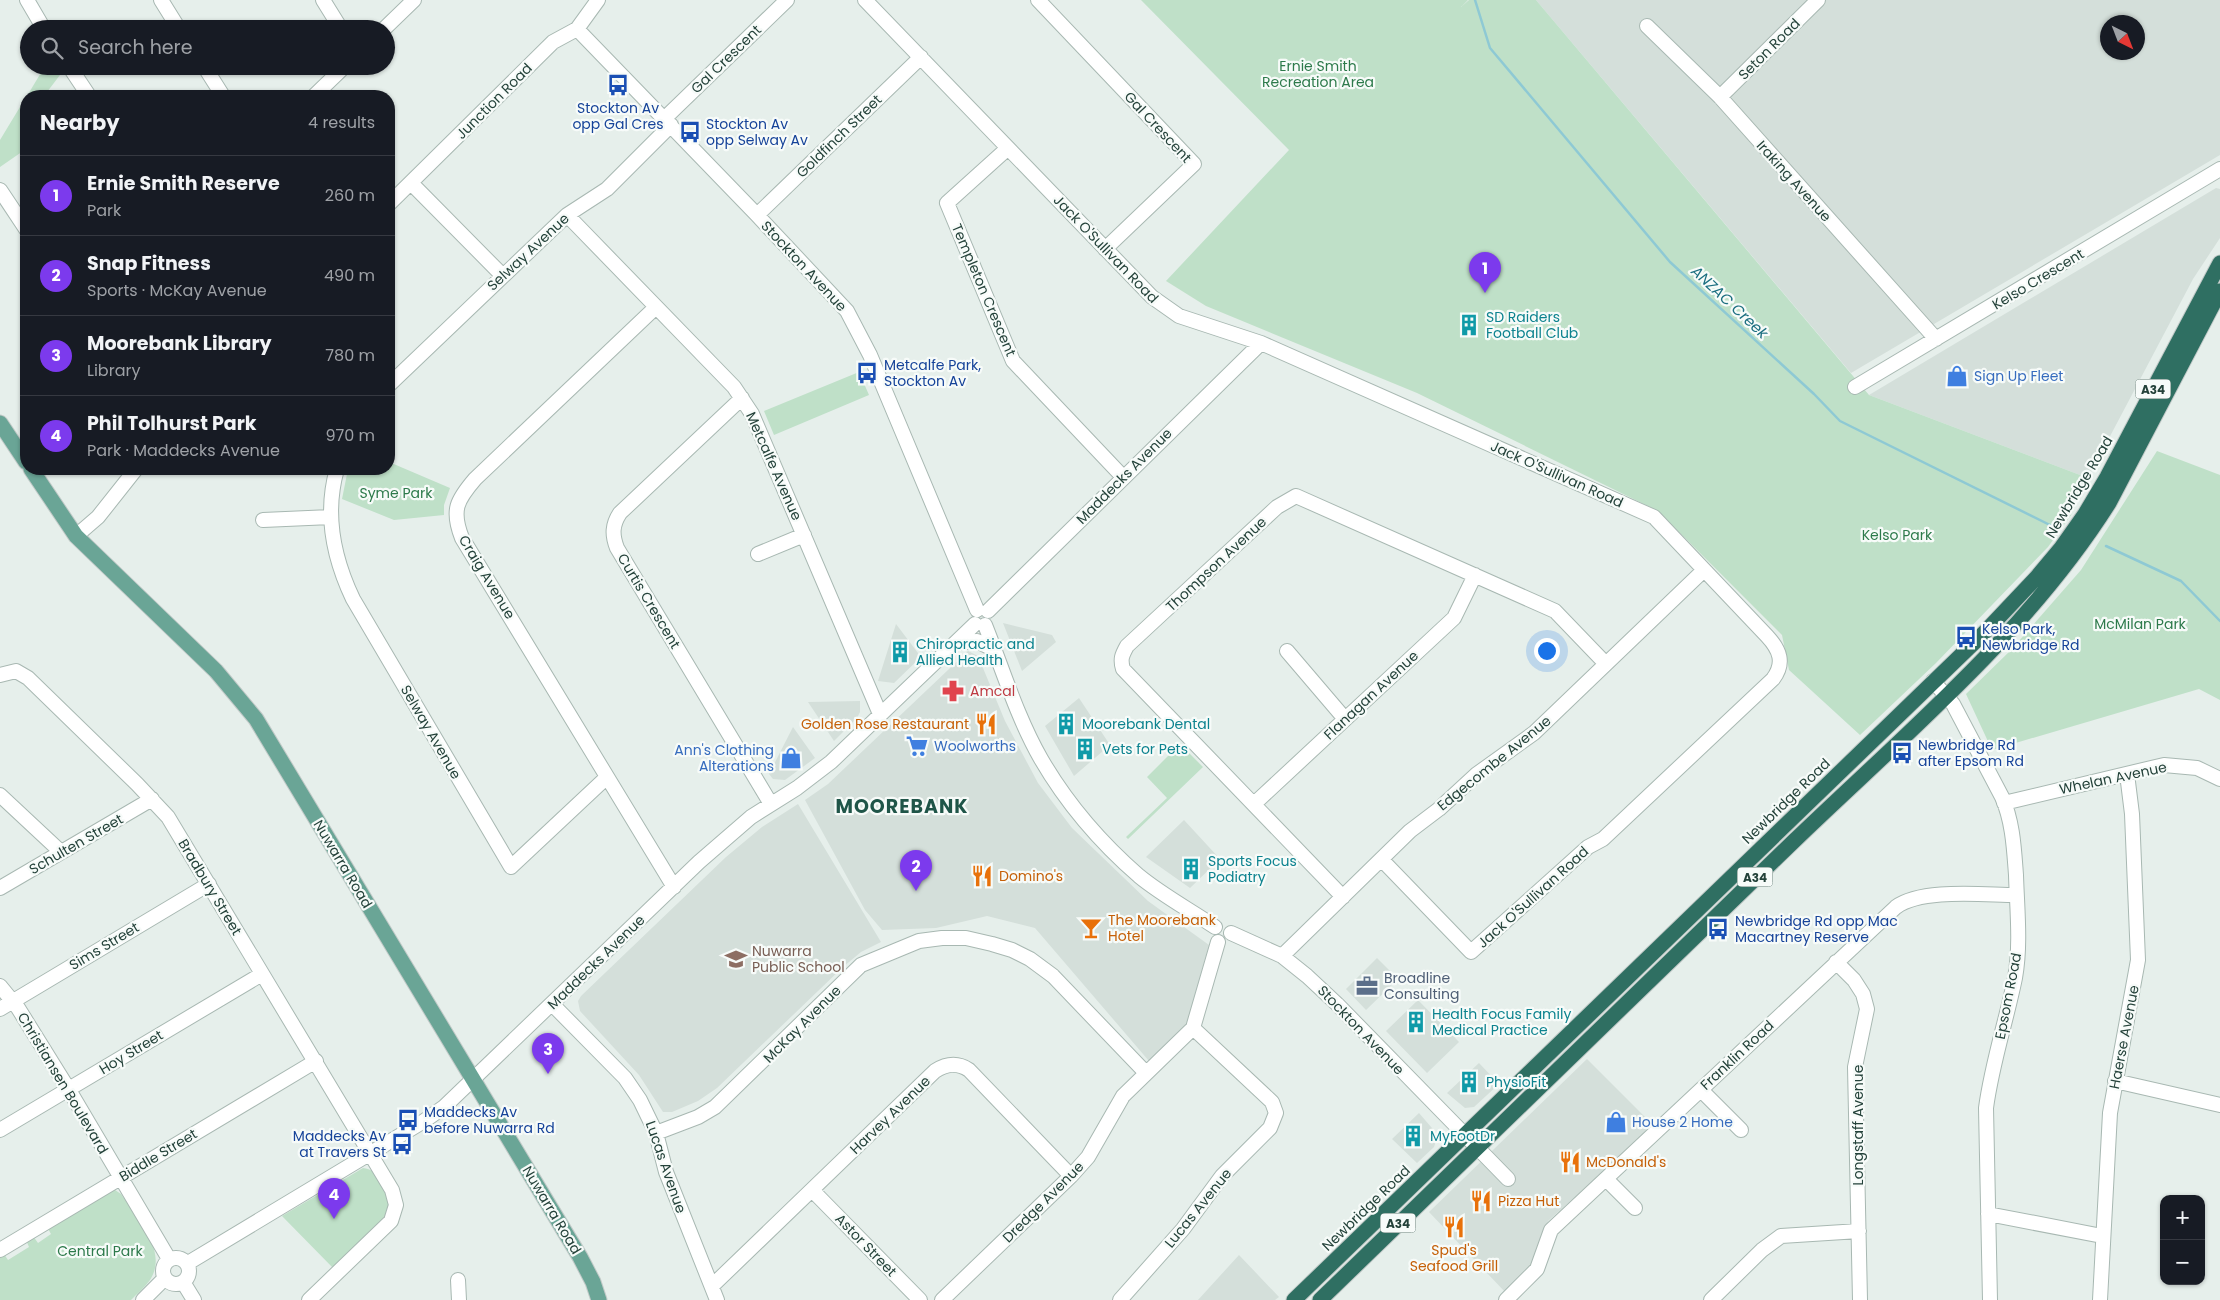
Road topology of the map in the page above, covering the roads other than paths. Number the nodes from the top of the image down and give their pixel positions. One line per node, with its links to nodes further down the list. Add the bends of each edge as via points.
1 (27, 0): 10 (street)
2 (160, 0): 11 (street)
3 (323, 0): 12 (street)
4 (414, 0): 13 (street)
5 (598, 0): 15 (street, Junction Road)
6 (787, 0): 24 (street, Gal Crescent)
7 (865, 0): 16 (street, Jack O'Sullivan Road)
8 (1038, 0): 33 (street, Gal Crescent, via 1194,164)
9 (1818, 0): 23 (street, Seton Road)
10 (39, 20)
11 (173, 20)
12 (335, 20)
13 (393, 20)
14 (1648, 26): 23 (street, Iraking Avenue)
15 (577, 29): 24 (street, Stockton Avenue); 27 (street, Junction Road, via 553,42)
16 (921, 57): 25 (street, Jack O'Sullivan Road); 31 (street, Goldfinch Street)
17 (75, 75): 20 (street)
18 (210, 75): 21 (street)
19 (336, 75): 22 (street)
20 (85, 90)
21 (219, 90)
22 (320, 90)
23 (1720, 97): 38 (street, Iraking Avenue)
24 (668, 122): 30 (street, Selway Avenue, via 607,189); 31 (street, Stockton Avenue)
25 (1008, 148): 33 (street, Jack O'Sullivan Road); 48 (street, Templeton Crescent, via 947,203 1013,361)
26 (2220, 169): 38 (street, Kelso Crescent)
27 (411, 183): 29 (street, Junction Road); 35 (street)
28 (0, 190): 32 (street)
29 (395, 198)
30 (567, 214): 35 (street, Selway Avenue); 37 (street, Metcalfe Avenue)
31 (758, 215): 58 (street, Stockton Avenue, via 835,296 858,328)
32 (20, 220)
33 (1104, 249): 39 (street, Jack O'Sullivan Road, via 1165,308 1191,321)
34 (2220, 263): 50 (highway, Newbridge Road / A34, via 2111,469)
35 (502, 275): 40 (street, Selway Avenue)
36 (2220, 291): 50 (highway, Newbridge Road / A34, via 2123,476)
37 (656, 307): 42 (street, Metcalfe Avenue); 69 (street, Craig Avenue, via 475,479 463,492 456,511 462,538)
38 (1936, 339): 41 (street, Kelso Crescent)
39 (1261, 343): 48 (street, Maddecks Avenue); 56 (street, Jack O'Sullivan Road, via 1654,517)
40 (395, 379)
41 (1855, 387)
42 (742, 398): 52 (street, Metcalfe Avenue, via 752,414); 74 (street, Curtis Crescent, via 620,513 613,531 617,548)
43 (0, 423): 44 (main road)
44 (20, 453)
45 (35, 475): 53 (main road, Nuwarra Road)
46 (131, 475): 53 (street, via 98,517)
47 (335, 475): 49 (street, Selway Avenue, via 331,492)
48 (1123, 477): 58 (street, Maddecks Avenue)
49 (331, 517): 51 (street); 69 (street, Selway Avenue, via 336,559 353,599 511,867)
50 (2091, 518): 54 (highway, Newbridge Road / A34)
51 (263, 521)
52 (804, 535): 55 (street); 66 (street, Metcalfe Avenue)
53 (76, 536): 96 (main road, Nuwarra Road, via 216,671 256,719)
54 (2068, 550): 64 (highway, Newbridge Road / A34); 65 (highway, Newbridge Road / A34, via 2036,602)
55 (758, 554)
56 (1704, 570): 62 (street, Edgecombe Avenue); 77 (street, Jack O'Sullivan Road, via 1774,643 1780,666 1773,680 1603,839 1588,847 1471,952)
57 (1475, 575): 62 (street, Thompson Avenue, via 1555,611); 67 (street, Flanagan Avenue, via 1454,618); 75 (street, Thompson Avenue, via 1296,496 1277,507 1127,646 1121,655 1123,669)
58 (981, 617): 59 (street, Maddecks Avenue); 60 (street, Stockton Avenue)
59 (955, 643): 60 (street, via 977,640); 66 (street, Maddecks Avenue)
60 (995, 650): 83 (street, Stockton Avenue, via 1022,721 1074,807 1138,875)
61 (1287, 651): 67 (street)
62 (1606, 664): 77 (street, Edgecombe Avenue, via 1534,733 1477,774 1410,831)
63 (0, 675): 72 (street, Bradbury Street, via 16,671 28,678)
64 (1933, 681): 65 (street, Epsom Road); 104 (highway, Newbridge Road / A34)
65 (1946, 695): 73 (street, Epsom Road); 105 (highway, Newbridge Road / A34)
66 (880, 714): 74 (street, Maddecks Avenue, via 816,775)
67 (1345, 719): 75 (street, Flanagan Avenue)
68 (2127, 774): 70 (street, Whelan Avenue, via 2164,765 2179,765 2197,768); 73 (street, Whelan Avenue); 97 (street, Haerse Avenue, via 2132,814 2138,960)
69 (607, 777): 79 (street, Craig Avenue)
70 (2220, 779)
71 (0, 795): 76 (street)
72 (152, 799): 76 (street, Schulten Street); 78 (street, Bradbury Street, via 168,817)
73 (2004, 803): 81 (street, Epsom Road, via 2012,837)
74 (771, 804): 79 (street, Maddecks Avenue, via 732,832)
75 (1254, 804): 82 (street, Thompson Avenue)
76 (61, 852): 80 (street, Schulten Street)
77 (1382, 860): 82 (street, Edgecombe Avenue)
78 (208, 884): 88 (street, Bradbury Street); 90 (street, Sims Street)
79 (674, 887): 91 (street, Maddecks Avenue)
80 (0, 888)
81 (2016, 895): 87 (street, Franklin Road, via 1924,896 1905,900); 113 (street, Epsom Road, via 2016,968 1986,1108)
82 (1344, 897): 86 (street, Edgecombe Avenue)
83 (1215, 927): 84 (street, via 1227,925); 85 (street, via 1213,935)
84 (1232, 933): 85 (street, via 1227,941); 86 (street, Stockton Avenue)
85 (1218, 942): 93 (street)
86 (1282, 956): 104 (street, Stockton Avenue, via 1337,1004)
87 (1836, 962): 99 (street, Franklin Road); 114 (street, Longstaff Avenue, via 1854,980 1867,1009 1855,1067)
88 (262, 974): 94 (street, Bradbury Street); 98 (street, Hoy Street)
89 (0, 986): 90 (street, Christiansen Boulevard)
90 (13, 1002): 92 (street, Sims Street); 98 (street, Christiansen Boulevard)
91 (552, 1004): 96 (street, Maddecks Avenue); 103 (street, Lucas Avenue, via 625,1078)
92 (0, 1009)
93 (1193, 1028): 95 (street, Dredge Avenue); 132 (street, Lucas Avenue, via 1267,1096 1280,1116 1222,1176 1183,1229)
94 (316, 1061): 106 (street, Bradbury Street); 108 (street, Biddle Street)
95 (1146, 1073): 103 (street, McKay Avenue, via 1053,976 1030,959 992,944 966,938 942,938 919,941 861,965 715,1107); 107 (street, Dredge Avenue, via 1119,1102 1090,1152)
96 (473, 1080): 106 (street, Maddecks Avenue, via 434,1114); 128 (main road, Nuwarra Road, via 580,1257)
97 (2115, 1081): 100 (street); 115 (street, Haerse Avenue)
98 (69, 1090): 101 (street, Hoy Street); 108 (street, Christiansen Boulevard)
99 (1700, 1090): 102 (street); 110 (street, Franklin Road)
100 (2220, 1106)
101 (0, 1130)
102 (1741, 1130)
103 (656, 1133): 122 (street, Lucas Avenue, via 669,1180)
104 (1464, 1135): 105 (street, Stockton Avenue); 133 (highway, Newbridge Road / A34)
105 (1476, 1147): 109 (street, Stockton Avenue); 134 (highway, Newbridge Road / A34)
106 (370, 1154): 118 (street, Maddecks Avenue); 126 (street, Bradbury Street, via 395,1198 394,1214 384,1228)
107 (1071, 1176): 111 (street, Harvey Avenue, via 969,1070 949,1065 935,1071); 131 (street, Dredge Avenue)
108 (121, 1177): 116 (street, Biddle Street); 117 (street, Christiansen Boulevard)
109 (1508, 1179)
110 (1606, 1179): 112 (street); 135 (street, Franklin Road, via 1552,1230 1537,1269)
111 (812, 1190): 122 (street, Harvey Avenue); 130 (street, Astor Street)
112 (1635, 1208)
113 (1988, 1214): 115 (street); 137 (street, Epsom Road)
114 (1859, 1231): 123 (street, via 1780,1236 1762,1250); 136 (street, Longstaff Avenue)
115 (2102, 1236): 138 (street, Haerse Avenue)
116 (0, 1250)
117 (169, 1259): 118 (street, via 180,1258); 119 (street, via 163,1266)
118 (188, 1263): 121 (street, via 190,1272)
119 (165, 1278): 121 (street, via 171,1283); 124 (street)
120 (458, 1280): 127 (street)
121 (184, 1282): 125 (street)
122 (712, 1286): 129 (street, Lucas Avenue)
123 (1721, 1297)
124 (143, 1300)
125 (194, 1300)
126 (309, 1300)
127 (459, 1300)
128 (599, 1300)
129 (717, 1300)
130 (920, 1300)
131 (942, 1300)
132 (1120, 1300)
133 (1294, 1300)
134 (1320, 1300)
135 (1506, 1300)
136 (1860, 1300)
137 (1990, 1300)
138 (2100, 1300)

